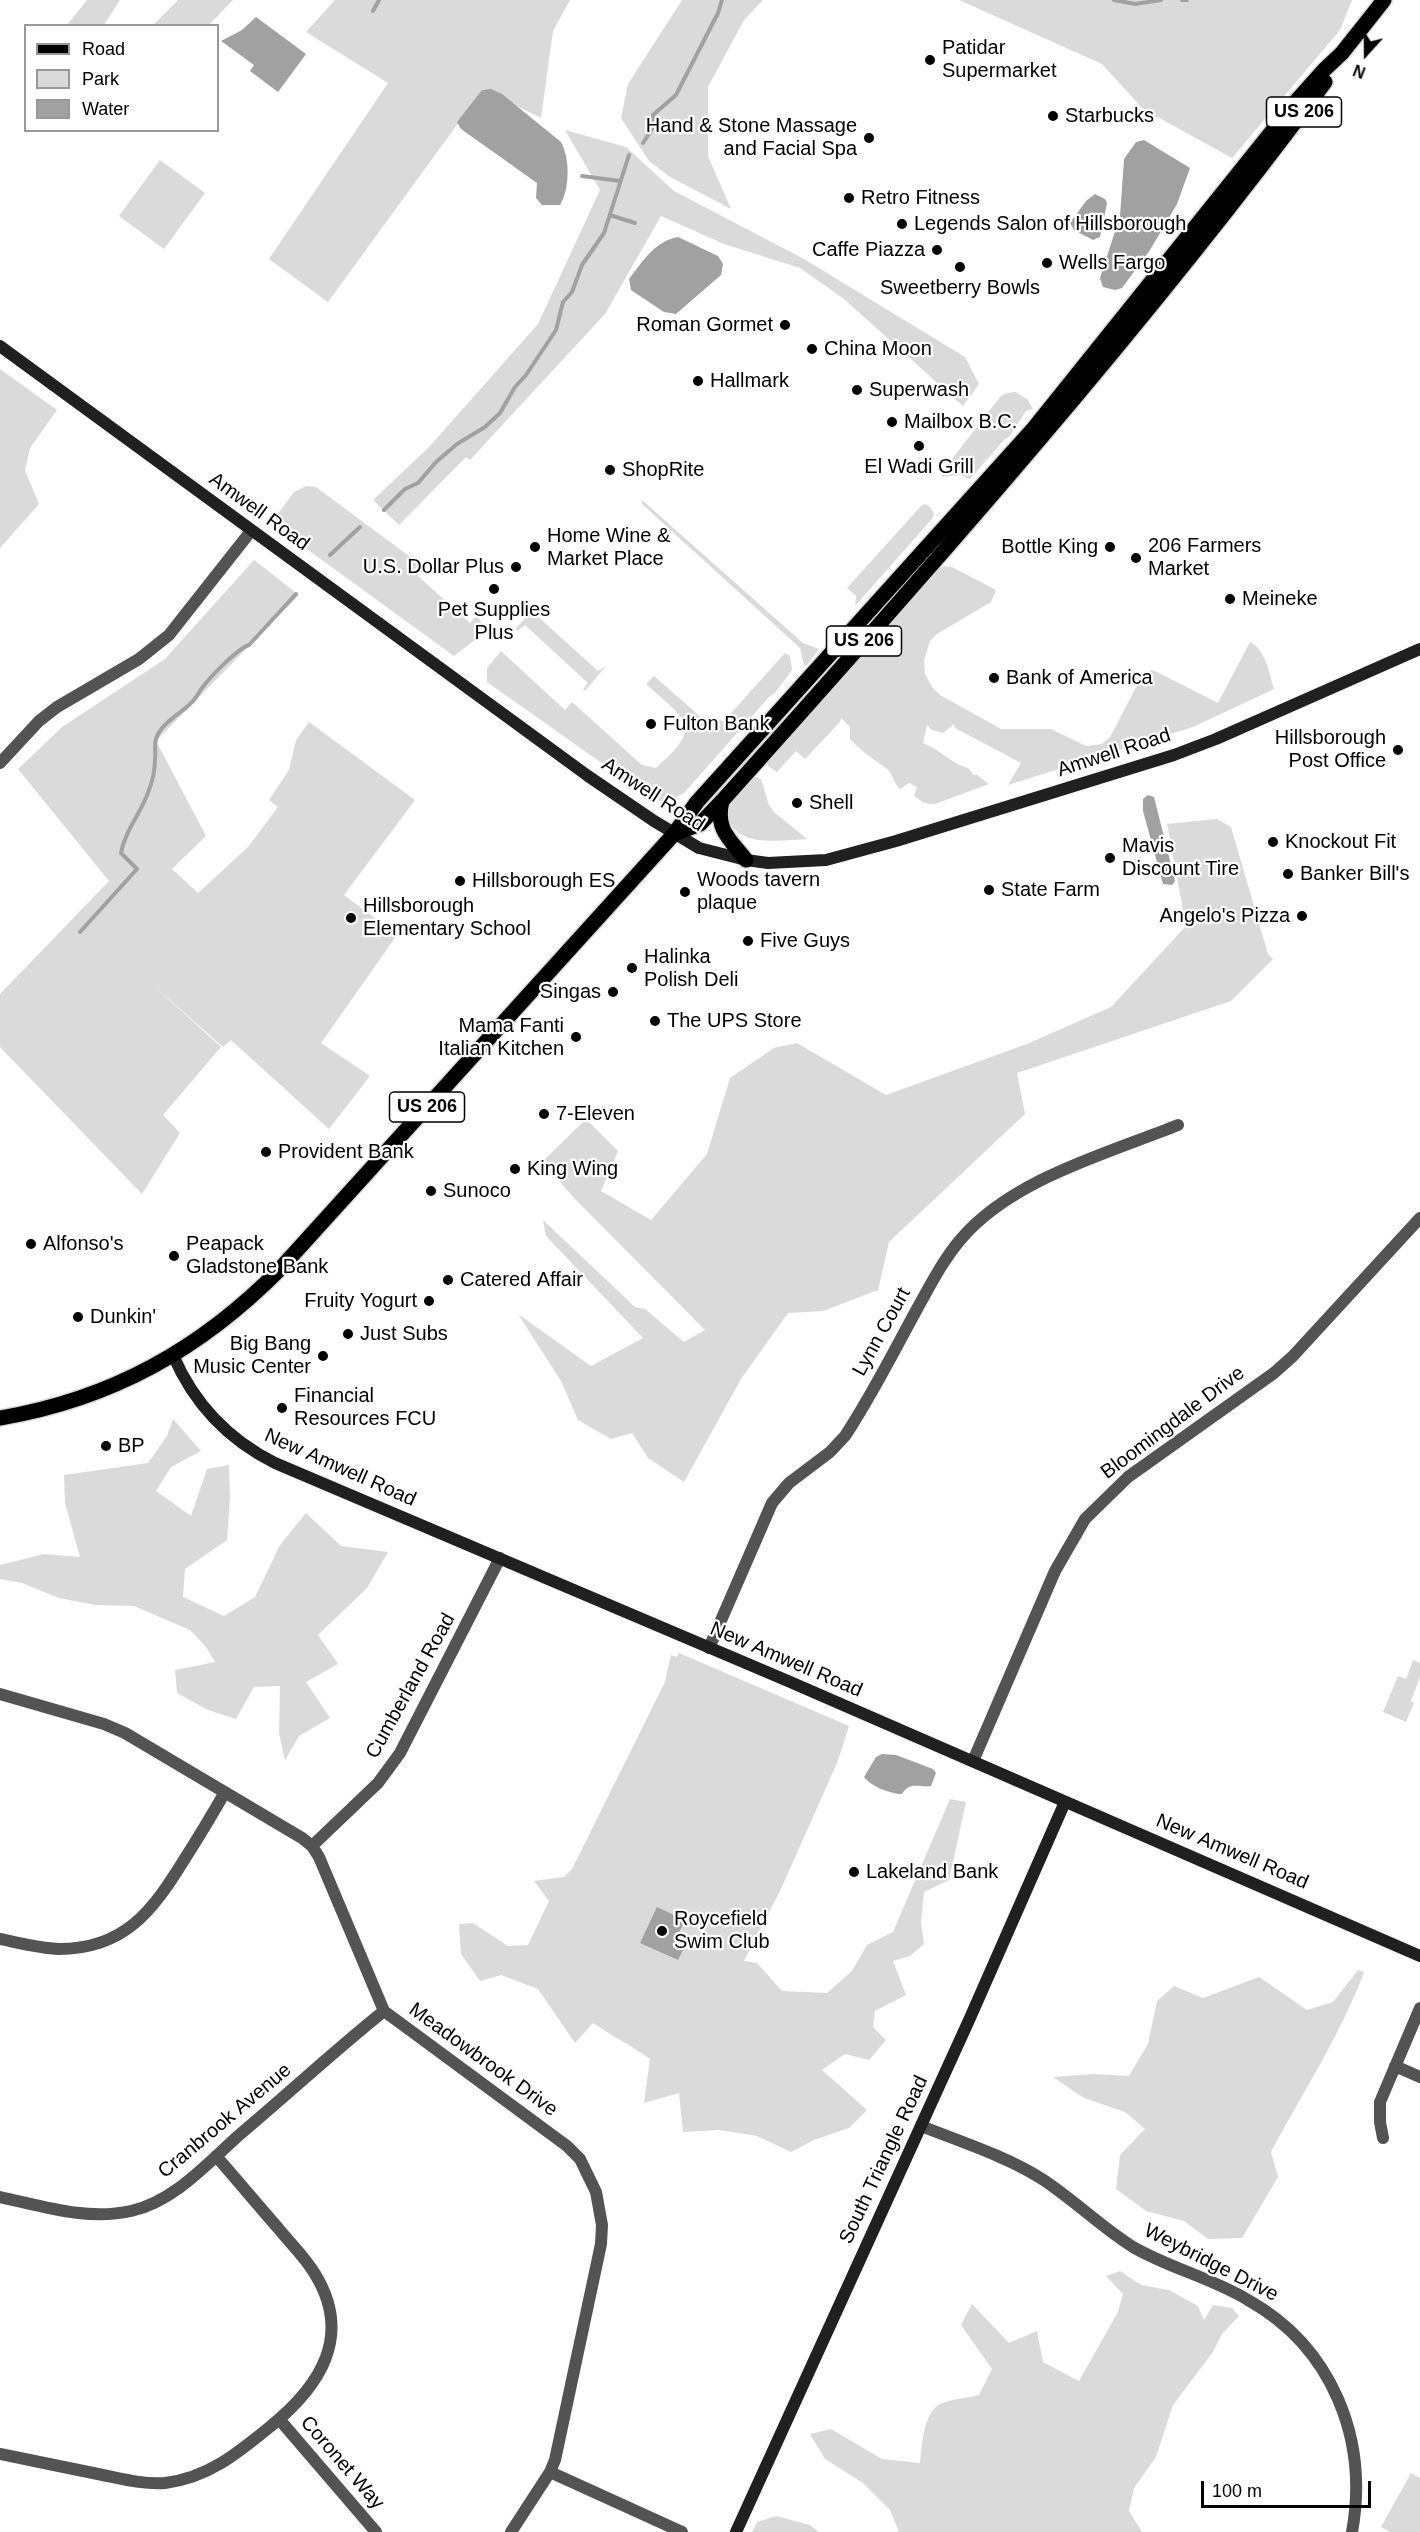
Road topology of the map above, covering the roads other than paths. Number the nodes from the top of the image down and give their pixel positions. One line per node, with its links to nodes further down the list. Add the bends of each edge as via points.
1 (1384, 0): 2 (main road, US 206)
2 (1342, 53): 7 (main road, US 206, via 1300,117 1075,399); 8 (main road, US 206, via 1298,99 1034,428 697,802)
3 (0, 346): 4 (street, Amwell Road)
4 (251, 531): 6 (street, via 169,635 139,659 57,707); 8 (street, Amwell Road)
5 (1420, 649): 9 (street, Amwell Road, via 1174,755 1043,797 847,855 792,863)
6 (0, 763)
7 (722, 801): 8 (main road, US 206, via 700,824); 9 (main road, via 718,818)
8 (674, 834): 9 (street, Amwell Road, via 699,848); 12 (main road, US 206, via 280,1269 240,1309)
9 (746, 860)
10 (1178, 1125): 15 (street, Lynn Court, via 1031,1185 986,1214 960,1240 934,1277 845,1436 789,1483 772,1503)
11 (1420, 1218): 17 (street, Bloomingdale Drive, via 1312,1339 1274,1373 1128,1477 1085,1519 1055,1570)
12 (173, 1355): 13 (main road, US 206, via 73,1401); 14 (street, New Amwell Road, via 202,1406 232,1437 254,1452)
13 (0, 1418)
14 (500, 1558): 15 (street, New Amwell Road); 20 (street, Cumberland Road, via 400,1753 378,1783)
15 (709, 1648): 17 (street, New Amwell Road)
16 (0, 1694): 18 (street, Meadowbrook Drive, via 104,1724)
17 (973, 1761): 19 (street, New Amwell Road)
18 (225, 1792): 20 (street, Meadowbrook Drive); 21 (street, via 160,1899 128,1929 99,1942 61,1949)
19 (1065, 1802): 22 (street, New Amwell Road); 27 (street, South Triangle Road)
20 (312, 1846): 24 (street, Meadowbrook Drive)
21 (0, 1939)
22 (1420, 1956)
23 (1420, 2008): 25 (street)
24 (384, 2011): 29 (street, Cranbrook Avenue); 33 (street, Meadowbrook Drive, via 567,2146 580,2159 596,2192 601,2244)
25 (1395, 2066): 26 (street); 28 (street, via 1380,2102)
26 (1420, 2077)
27 (921, 2126): 37 (street, South Triangle Road); 38 (street, Weybridge Drive, via 1025,2169 1131,2245 1248,2300 1284,2324 1324,2372 1343,2410 1357,2470)
28 (1383, 2138)
29 (216, 2156): 30 (street, Cranbrook Avenue, via 164,2198 132,2211 84,2214); 31 (street, via 306,2260 323,2288 328,2306 330,2338 322,2371)
30 (0, 2197)
31 (279, 2419): 32 (street, via 213,2469 163,2483 122,2479); 34 (street, Coronet Way)
32 (0, 2454)
33 (550, 2472): 35 (street, Meadowbrook Drive); 36 (street)
34 (376, 2532)
35 (511, 2532)
36 (682, 2532)
37 (736, 2532)
38 (1352, 2532)

